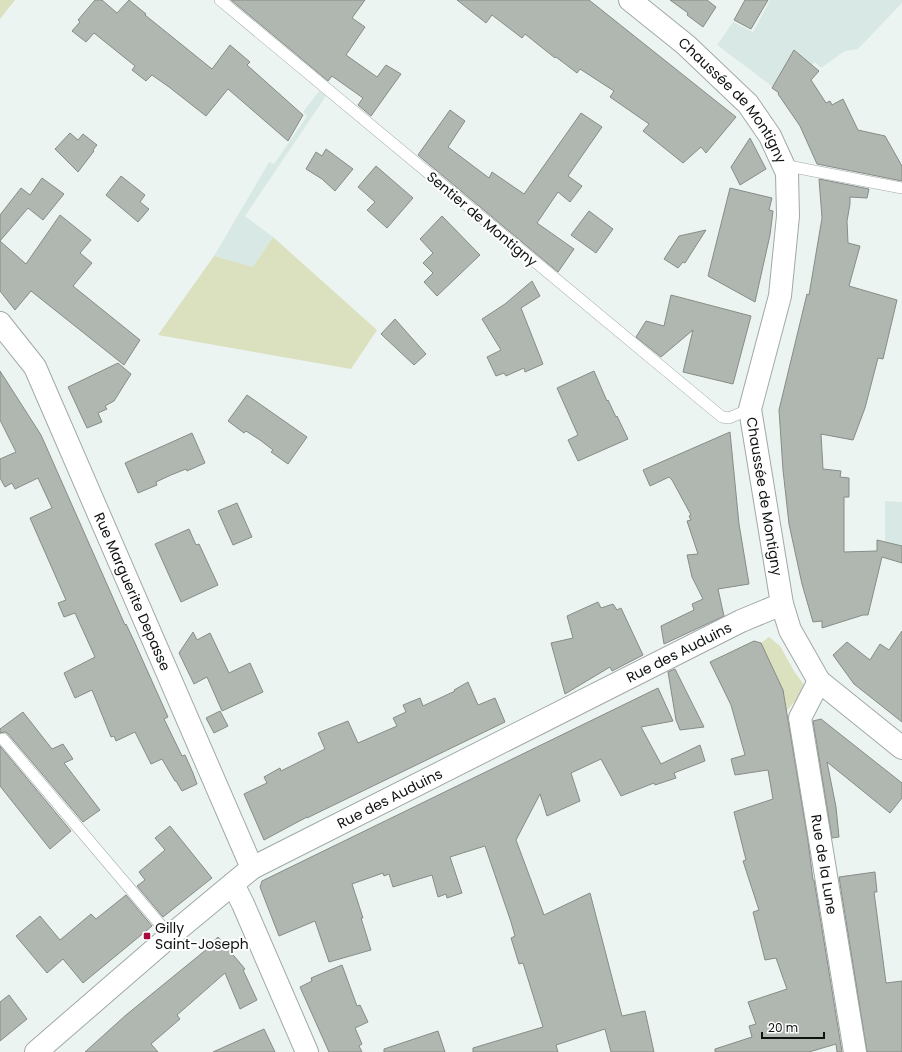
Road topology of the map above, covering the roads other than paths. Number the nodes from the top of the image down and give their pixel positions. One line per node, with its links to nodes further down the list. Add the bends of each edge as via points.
1 (220, 0): 6 (lane, Sentier de Montigny, via 722,418 729,418)
2 (630, 0): 3 (street, Chaussée de Montigny, via 686,44 748,104 770,136)
3 (783, 165): 4 (lane); 6 (street, Chaussée de Montigny, via 786,173 788,216 780,296)
4 (902, 188)
5 (0, 323): 11 (street, Rue Marguerite Depasse, via 35,367)
6 (750, 409): 7 (street, Chaussée de Montigny)
7 (782, 604): 8 (street, Chaussée de Montigny, via 790,630); 11 (street, Rue des Auduins, via 741,621)
8 (819, 681): 10 (street, Chaussée de Montigny); 16 (street, Rue de la Lune, via 800,718)
9 (4, 739): 13 (lane)
10 (902, 748)
11 (252, 868): 12 (street, Rue des Auduins)
12 (233, 884): 13 (street, Rue des Auduins); 15 (street)
13 (170, 936): 14 (street, Rue des Auduins)
14 (36, 1052)
15 (307, 1052)
16 (855, 1052)

